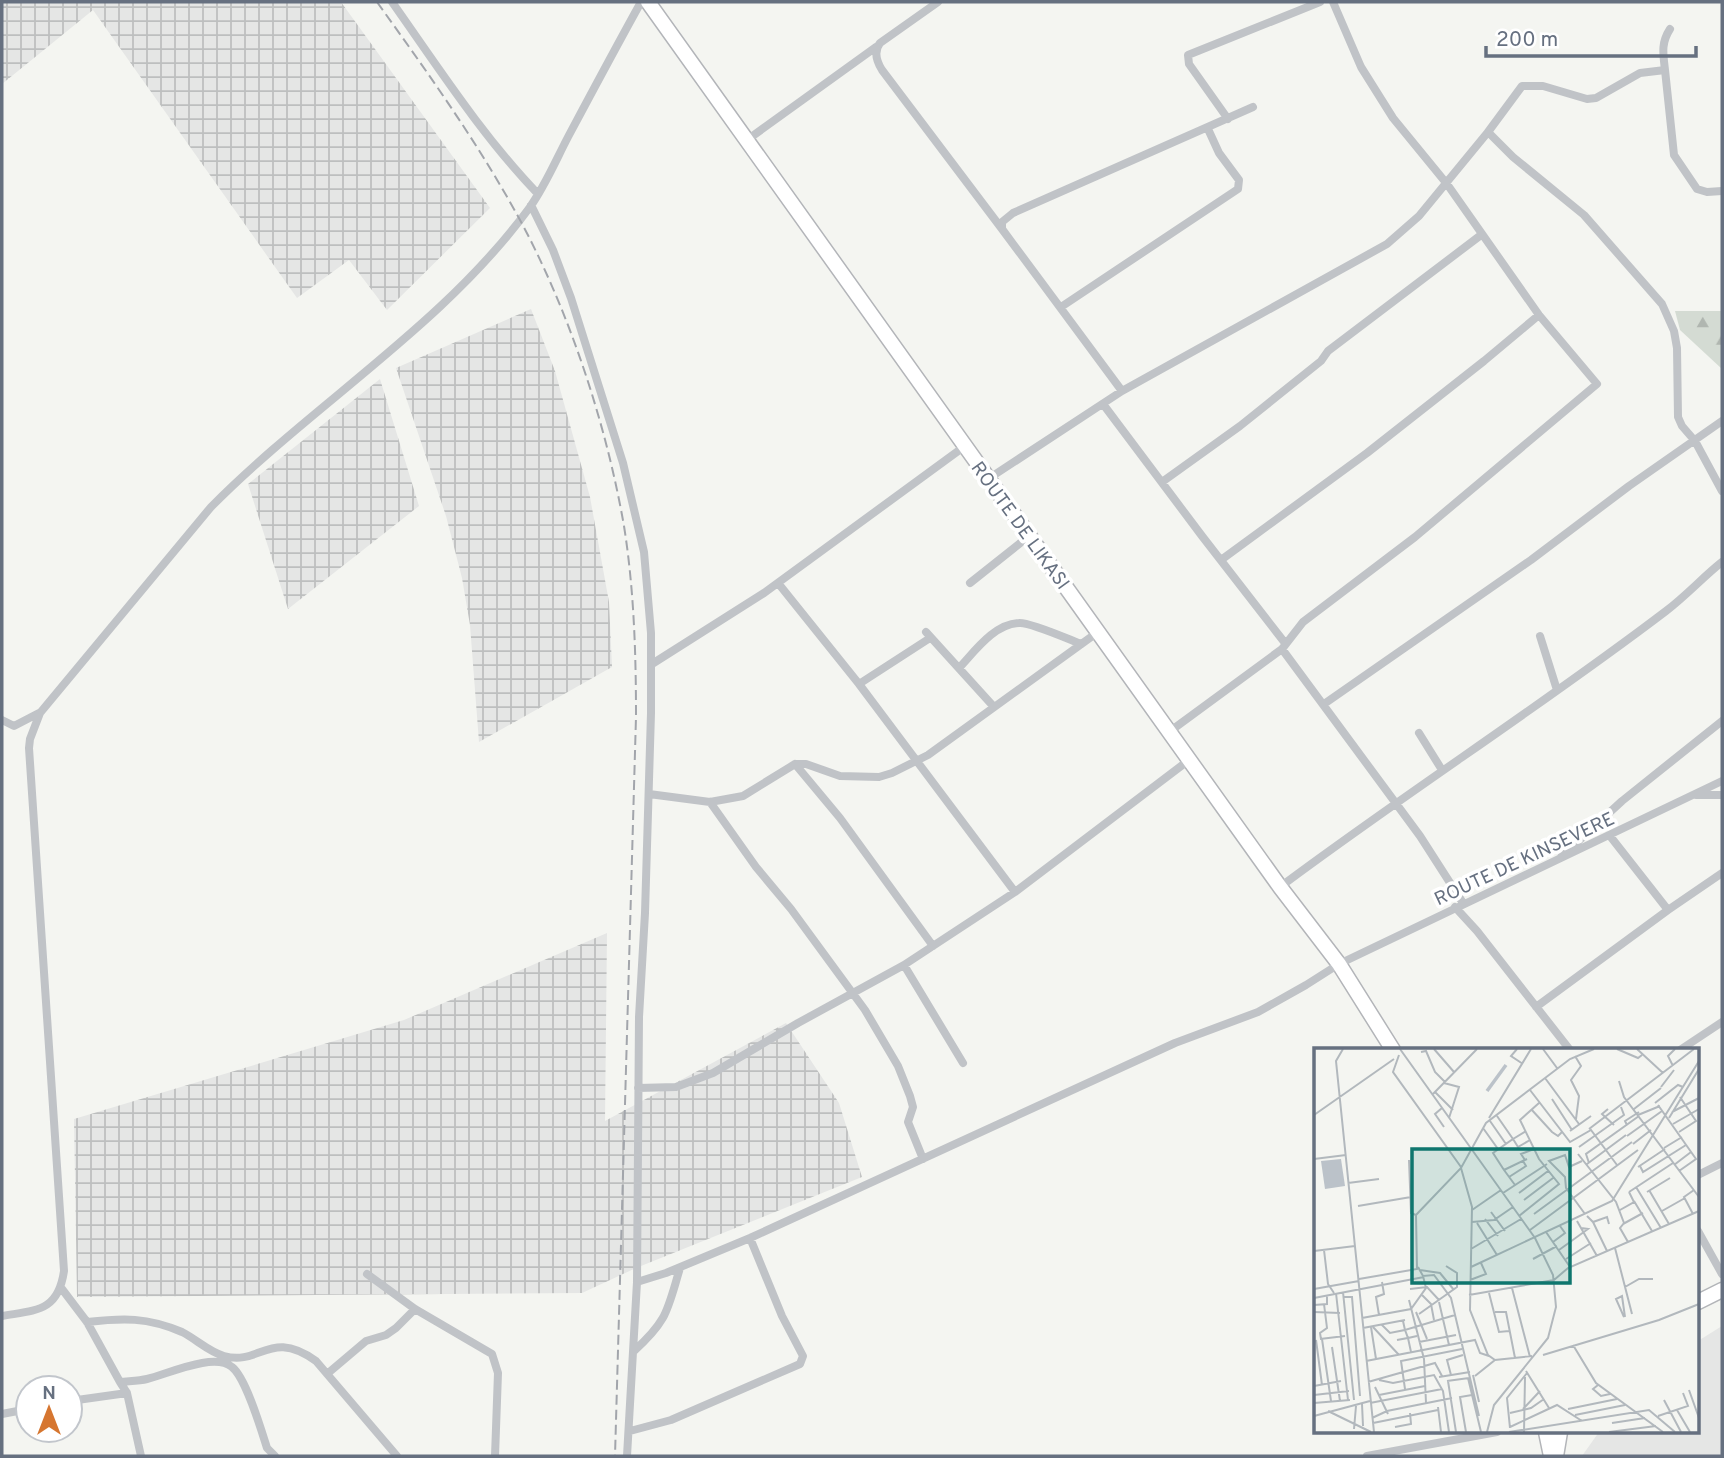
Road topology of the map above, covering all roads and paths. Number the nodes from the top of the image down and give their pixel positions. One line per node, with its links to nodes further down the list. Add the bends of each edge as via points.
1 (392, 2): 17 (street, via 465,104)
2 (641, 2): 17 (street)
3 (648, 2): 14 (highway, ROUTE DE LIKASI)
4 (936, 2): 8 (street)
5 (1320, 2): 11 (street, via 1188,55 1189,64)
6 (1333, 2): 15 (street, via 1361,67 1386,108)
7 (1670, 29): 9 (street, via 1662,47)
8 (876, 47): 14 (street); 19 (street, via 879,66)
9 (1665, 69): 13 (street, via 1640,73 1596,98 1522,86); 16 (street, via 1674,155 1697,189)
10 (1253, 107): 11 (street)
11 (1228, 119): 12 (street)
12 (1208, 129): 19 (street, via 1013,213 1002,222); 21 (street, via 1239,180 1238,189)
13 (1488, 132): 15 (street); 26 (street, via 1584,215 1662,304 1677,348 1678,417)
14 (747, 140): 27 (highway, ROUTE DE LIKASI)
15 (1447, 184): 20 (street); 23 (street, via 1387,244)
16 (1722, 191)
17 (538, 194): 18 (street)
18 (531, 205): 40 (street, via 571,298 623,463 644,552); 46 (street, via 435,311 239,478)
19 (1002, 229): 21 (street)
20 (1481, 235): 22 (street); 29 (street)
21 (1061, 307): 23 (street)
22 (1539, 315): 32 (street, via 1367,453); 39 (street, via 1597,384 1415,537 1303,622)
23 (1122, 391): 24 (street)
24 (1103, 404): 28 (street); 29 (street)
25 (1722, 421): 26 (street)
26 (1695, 441): 30 (street); 44 (street)
27 (965, 446): 28 (highway, ROUTE DE LIKASI); 34 (street)
28 (988, 479): 31 (highway, ROUTE DE LIKASI)
29 (1162, 482): 32 (street)
30 (1722, 491)
31 (1029, 536): 35 (street); 36 (highway, ROUTE DE LIKASI)
32 (1221, 560): 39 (street)
33 (1722, 562): 43 (street, via 1670,608)
34 (778, 583): 40 (street); 42 (street)
35 (970, 583)
36 (1097, 632): 38 (street); 49 (highway, ROUTE DE LIKASI)
37 (1539, 636): 43 (street)
38 (1081, 644): 41 (street, via 1021,622 1005,626 986,640); 45 (street)
39 (1284, 646): 44 (street); 49 (street)
40 (652, 664): 56 (street)
41 (959, 668): 42 (street, via 928,635); 45 (street)
42 (859, 684): 52 (street)
43 (1557, 690): 54 (street)
44 (1324, 704): 60 (street)
45 (994, 707): 52 (street)
46 (40, 713): 47 (street, via 14,726); 88 (street, via 29,748 64,1257)
47 (2, 720)
48 (1722, 721): 62 (street, via 1622,801)
49 (1169, 732): 51 (highway, ROUTE DE LIKASI)
50 (1419, 733): 54 (street)
51 (1189, 760): 64 (highway, ROUTE DE LIKASI); 65 (street)
52 (916, 762): 53 (street, via 892,773 863,778); 65 (street)
53 (795, 764): 59 (street, via 749,794); 68 (street)
54 (1442, 770): 60 (street)
55 (1722, 781): 57 (street, ROUTE DE KINSEVERE)
56 (649, 794): 59 (street); 78 (street)
57 (1693, 795): 58 (street); 61 (street, ROUTE DE KINSEVERE)
58 (1722, 795)
59 (710, 802): 71 (street)
60 (1395, 804): 64 (street); 66 (street)
61 (1610, 836): 62 (street, ROUTE DE KINSEVERE); 67 (street)
62 (1559, 859): 66 (street, ROUTE DE KINSEVERE)
63 (1722, 873): 67 (street)
64 (1280, 887): 69 (highway, ROUTE DE LIKASI)
65 (1015, 892): 68 (street)
66 (1459, 905): 69 (street, ROUTE DE KINSEVERE); 72 (street)
67 (1668, 910): 72 (street)
68 (933, 946): 70 (street)
69 (1339, 964): 74 (highway, ROUTE DE LIKASI); 79 (street, ROUTE DE KINSEVERE, via 1258,1012 1175,1043)
70 (904, 965): 71 (street); 77 (street)
71 (853, 994): 78 (street, via 713,1073 676,1087); 79 (street, via 882,1037 910,1096 914,1107 908,1122)
72 (1536, 1007): 75 (street)
73 (1722, 1022): 76 (street)
74 (1392, 1048)
75 (1568, 1048)
76 (1683, 1048)
77 (963, 1063)
78 (638, 1088): 87 (street)
79 (923, 1159): 83 (street, ROUTE DE KINSEVERE)
80 (1722, 1163): 81 (street)
81 (1700, 1174)
82 (1700, 1235): 86 (street)
83 (750, 1238): 84 (street, ROUTE DE KINSEVERE); 100 (street, via 803,1361 671,1420)
84 (680, 1268): 87 (street, ROUTE DE KINSEVERE); 94 (street, via 665,1318)
85 (367, 1275): 91 (street)
86 (1722, 1275)
87 (637, 1282): 94 (street)
88 (62, 1289): 92 (street, via 37,1310); 93 (street)
89 (1722, 1290): 90 (highway)
90 (1700, 1301)
91 (415, 1309): 96 (street, via 396,1328 366,1341); 107 (street, via 492,1354 498,1373)
92 (2, 1316)
93 (87, 1322): 95 (street, via 137,1318 182,1332); 97 (street)
94 (634, 1351): 100 (street)
95 (224, 1359): 96 (street, via 290,1347 301,1350); 97 (street, via 147,1380); 105 (street, via 242,1381 267,1448)
96 (327, 1374): 106 (street)
97 (120, 1382): 98 (street)
98 (127, 1393): 99 (street); 104 (street)
99 (84, 1399)
100 (630, 1431): 108 (street)
101 (1486, 1434): 109 (street)
102 (1547, 1434): 110 (highway)
103 (1559, 1434): 110 (highway)
104 (141, 1456)
105 (275, 1456)
106 (397, 1456)
107 (495, 1456)
108 (627, 1456)
109 (1367, 1456)
110 (1553, 1456)

